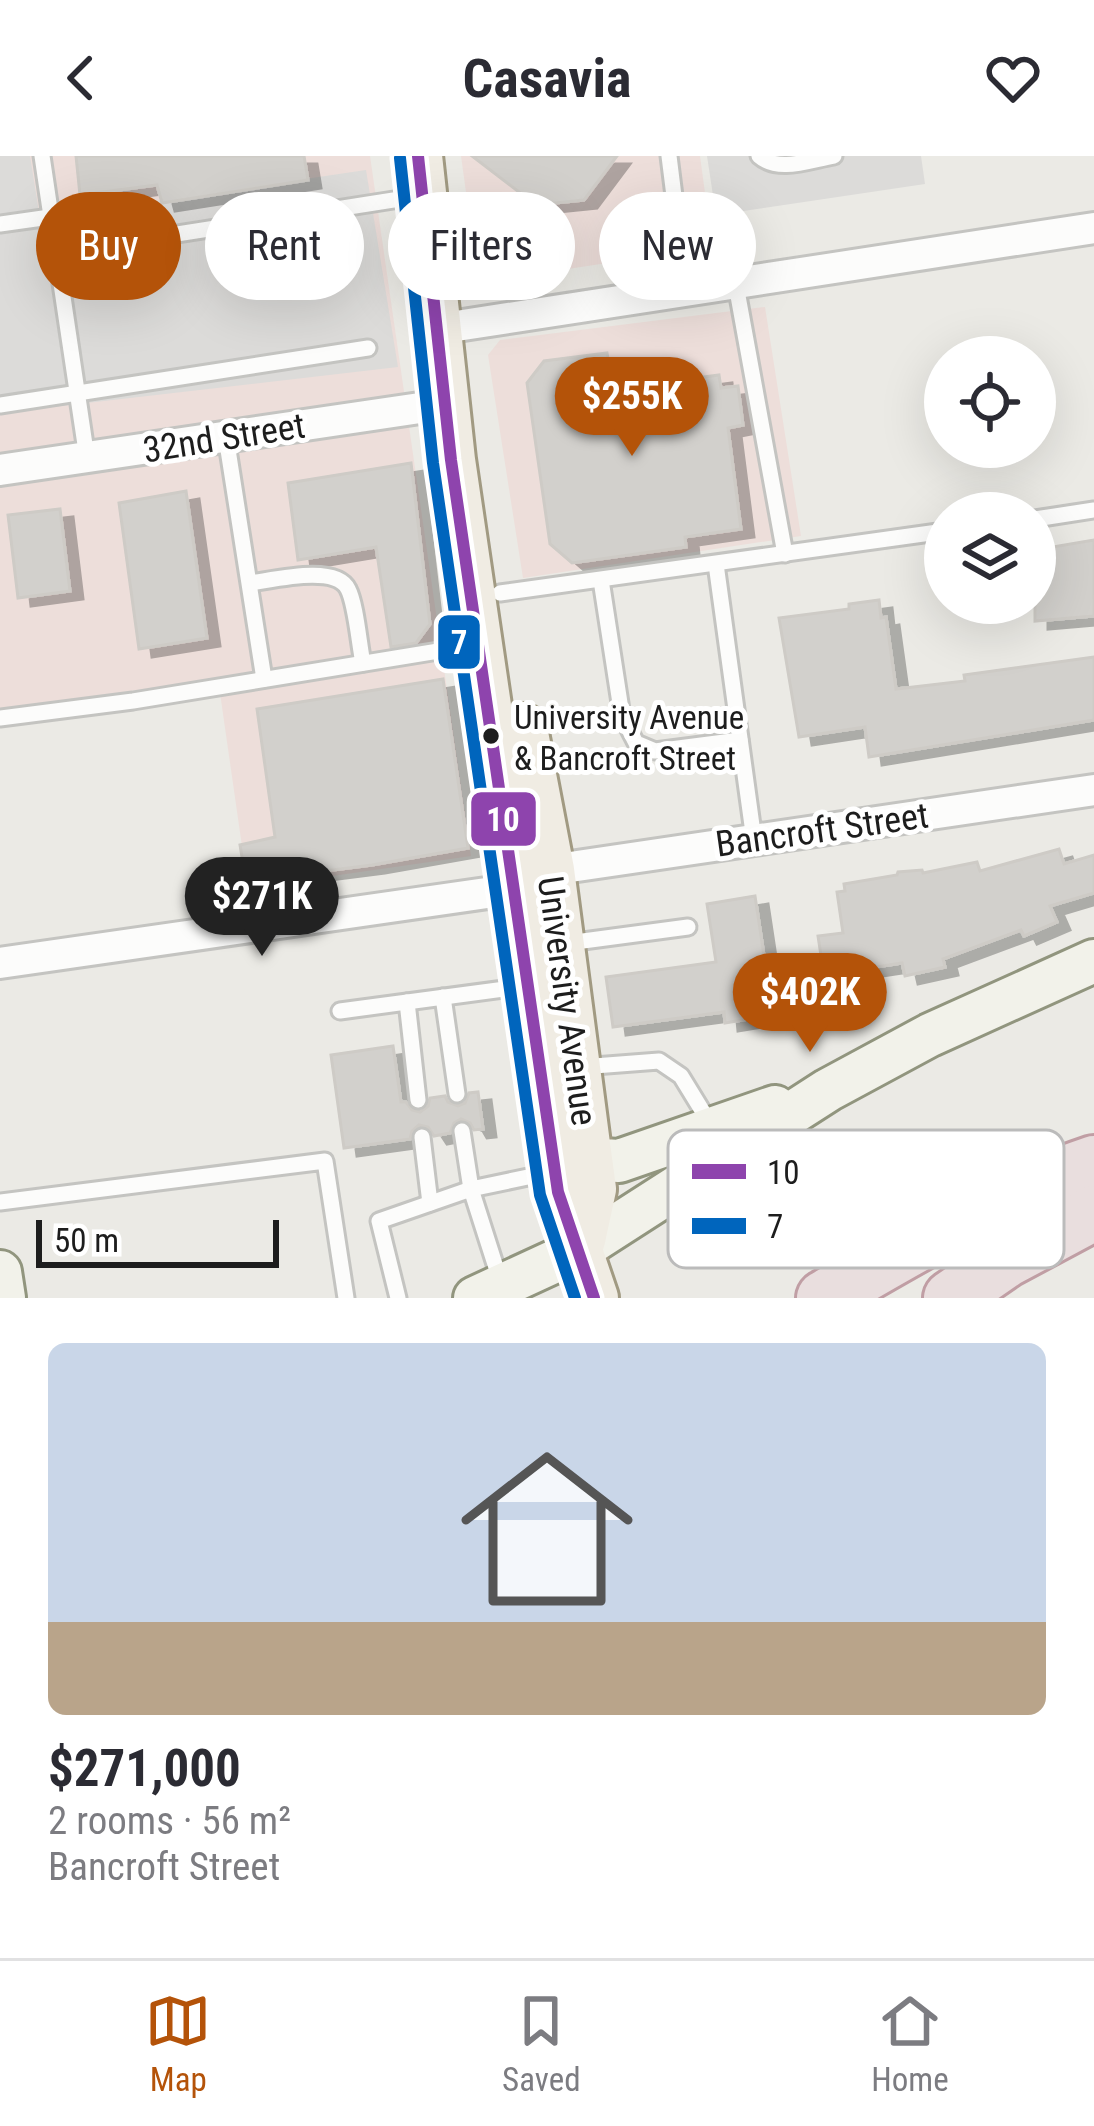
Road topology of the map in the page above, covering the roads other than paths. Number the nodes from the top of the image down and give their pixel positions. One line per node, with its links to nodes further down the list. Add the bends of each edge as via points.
1 (42, 156): 6 (lane)
2 (669, 156): 7 (lane)
3 (759, 156): 4 (lane, via 774,166)
4 (834, 156)
5 (420, 176): 10 (lane); 16 (main road, University Avenue)
6 (47, 192)
7 (674, 192)
8 (36, 219): 9 (lane)
9 (0, 224)
10 (181, 227)
11 (1094, 228): 12 (street)
12 (756, 282)
13 (63, 300): 18 (lane)
14 (632, 300): 16 (street)
15 (739, 300): 27 (lane)
16 (436, 329): 19 (main road, University Avenue)
17 (368, 348): 18 (lane)
18 (78, 394): 20 (lane); 22 (lane)
19 (447, 404): 21 (street, 32nd Street); 31 (main road, University Avenue, via 476,451); 32 (main road, University Avenue)
20 (0, 405)
21 (226, 437): 22 (street, 32nd Street); 30 (lane)
22 (87, 458): 23 (street, 32nd Street)
23 (0, 470)
24 (1094, 511): 25 (lane)
25 (1056, 516)
26 (924, 534): 27 (lane)
27 (785, 554): 28 (lane)
28 (716, 564): 29 (lane); 36 (lane)
29 (601, 580): 31 (lane); 36 (lane, via 622,716 636,743 655,751)
30 (250, 583): 33 (lane, via 337,577 348,586); 34 (lane)
31 (500, 593): 39 (main road, University Avenue, via 530,772)
32 (478, 645): 33 (lane); 39 (main road, University Avenue)
33 (363, 663): 34 (lane)
34 (264, 679): 35 (lane)
35 (0, 718)
36 (740, 740): 38 (lane)
37 (1094, 790): 38 (street, Bancroft Street)
38 (754, 840): 39 (street, Bancroft Street)
39 (532, 880): 41 (main road, University Avenue); 43 (street, Bancroft Street); 44 (main road, University Avenue)
40 (688, 927): 41 (lane)
41 (559, 944): 48 (main road, University Avenue)
42 (1094, 961): 49 (street)
43 (0, 963)
44 (528, 986): 45 (lane); 58 (main road, University Avenue)
45 (443, 997): 46 (lane); 50 (lane)
46 (406, 1002): 47 (lane); 51 (lane)
47 (340, 1011)
48 (577, 1067): 52 (lane, via 659,1061 681,1076); 58 (main road, University Avenue)
49 (828, 1090): 52 (street); 54 (street)
50 (457, 1094)
51 (418, 1100)
52 (712, 1127): 53 (street)
53 (704, 1130)
54 (767, 1130)
55 (462, 1131): 61 (lane)
56 (422, 1137): 64 (lane)
57 (668, 1143): 58 (street, via 619,1160)
58 (571, 1161): 61 (lane); 67 (main road, University Avenue, via 592,1189)
59 (1094, 1162): 60 (highway)
60 (1064, 1173)
61 (471, 1189): 64 (lane); 71 (lane)
62 (668, 1195): 67 (street)
63 (0, 1202): 73 (lane, via 325,1161)
64 (430, 1203): 74 (lane, via 380,1221)
65 (1094, 1213): 66 (highway)
66 (1064, 1229)
67 (578, 1250): 71 (street); 75 (main road)
68 (876, 1268): 76 (highway)
69 (994, 1268): 77 (highway)
70 (0, 1271): 72 (street)
71 (488, 1292)
72 (4, 1298)
73 (346, 1298)
74 (398, 1298)
75 (595, 1298)
76 (824, 1298)
77 (951, 1298)

